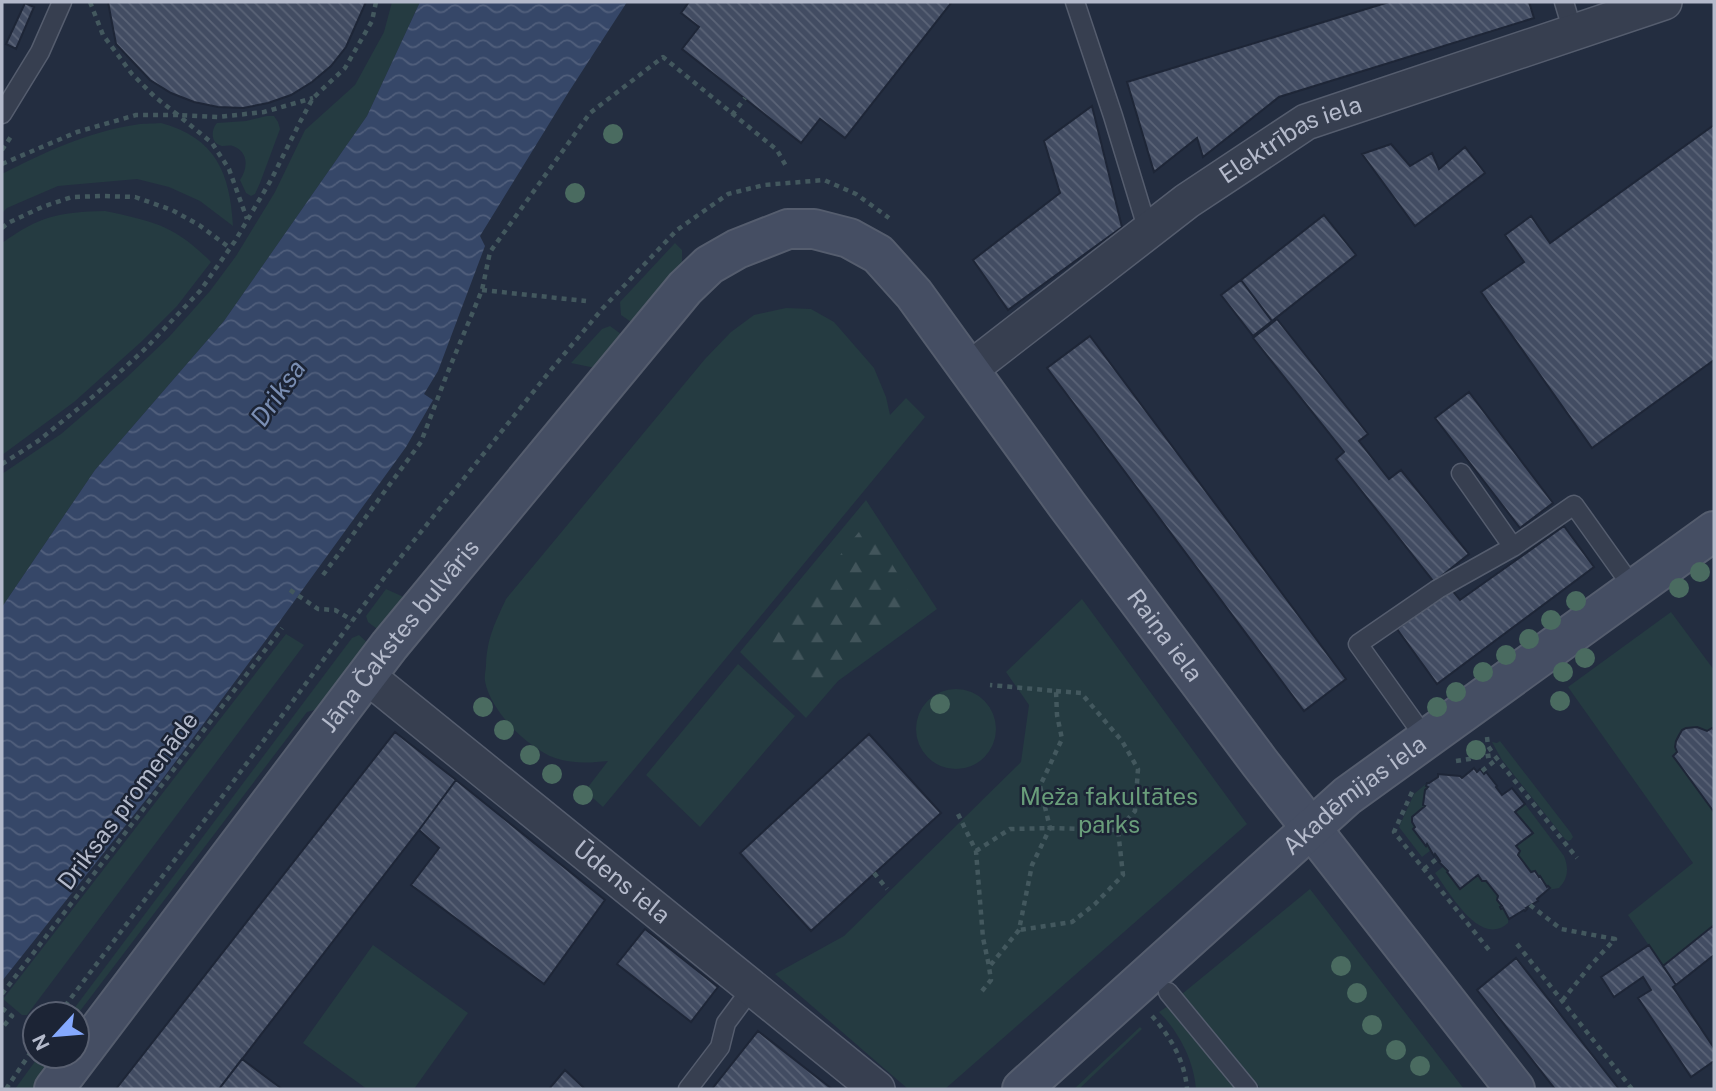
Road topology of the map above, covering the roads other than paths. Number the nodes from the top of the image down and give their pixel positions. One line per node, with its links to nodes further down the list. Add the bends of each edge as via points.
1 (62, 2): 5 (lane, via 40,52)
2 (1075, 2): 7 (lane)
3 (1664, 2): 4 (street, Elektrības iela)
4 (1568, 17): 7 (street, Elektrības iela, via 1306,122)
5 (2, 114)
6 (788, 229): 8 (street, Raiņa iela, via 814,229 849,238 878,254 914,294); 13 (street, Jāņa Čakstes bulvāris, via 709,265 685,288)
7 (1148, 231): 8 (street, Elektrības iela)
8 (969, 370): 15 (street, Raiņa iela)
9 (1461, 473): 11 (lane)
10 (1714, 531): 12 (street, Akadēmijas iela)
11 (1513, 548): 12 (lane, via 1574,505); 14 (lane, via 1438,589 1358,644)
12 (1634, 589): 14 (street, Akadēmijas iela)
13 (366, 675): 16 (street, Ūdens iela); 18 (street, Jāņa Čakstes bulvāris)
14 (1439, 750): 15 (street, Akadēmijas iela, via 1347,796)
15 (1311, 828): 21 (street, Akadēmijas iela); 23 (street, Raiņa iela)
16 (752, 988): 19 (lane, via 726,1023 720,1047); 20 (street, Ūdens iela)
17 (1168, 992): 22 (lane)
18 (54, 1089)
19 (688, 1089)
20 (877, 1089)
21 (1022, 1089)
22 (1248, 1089)
23 (1515, 1089)

